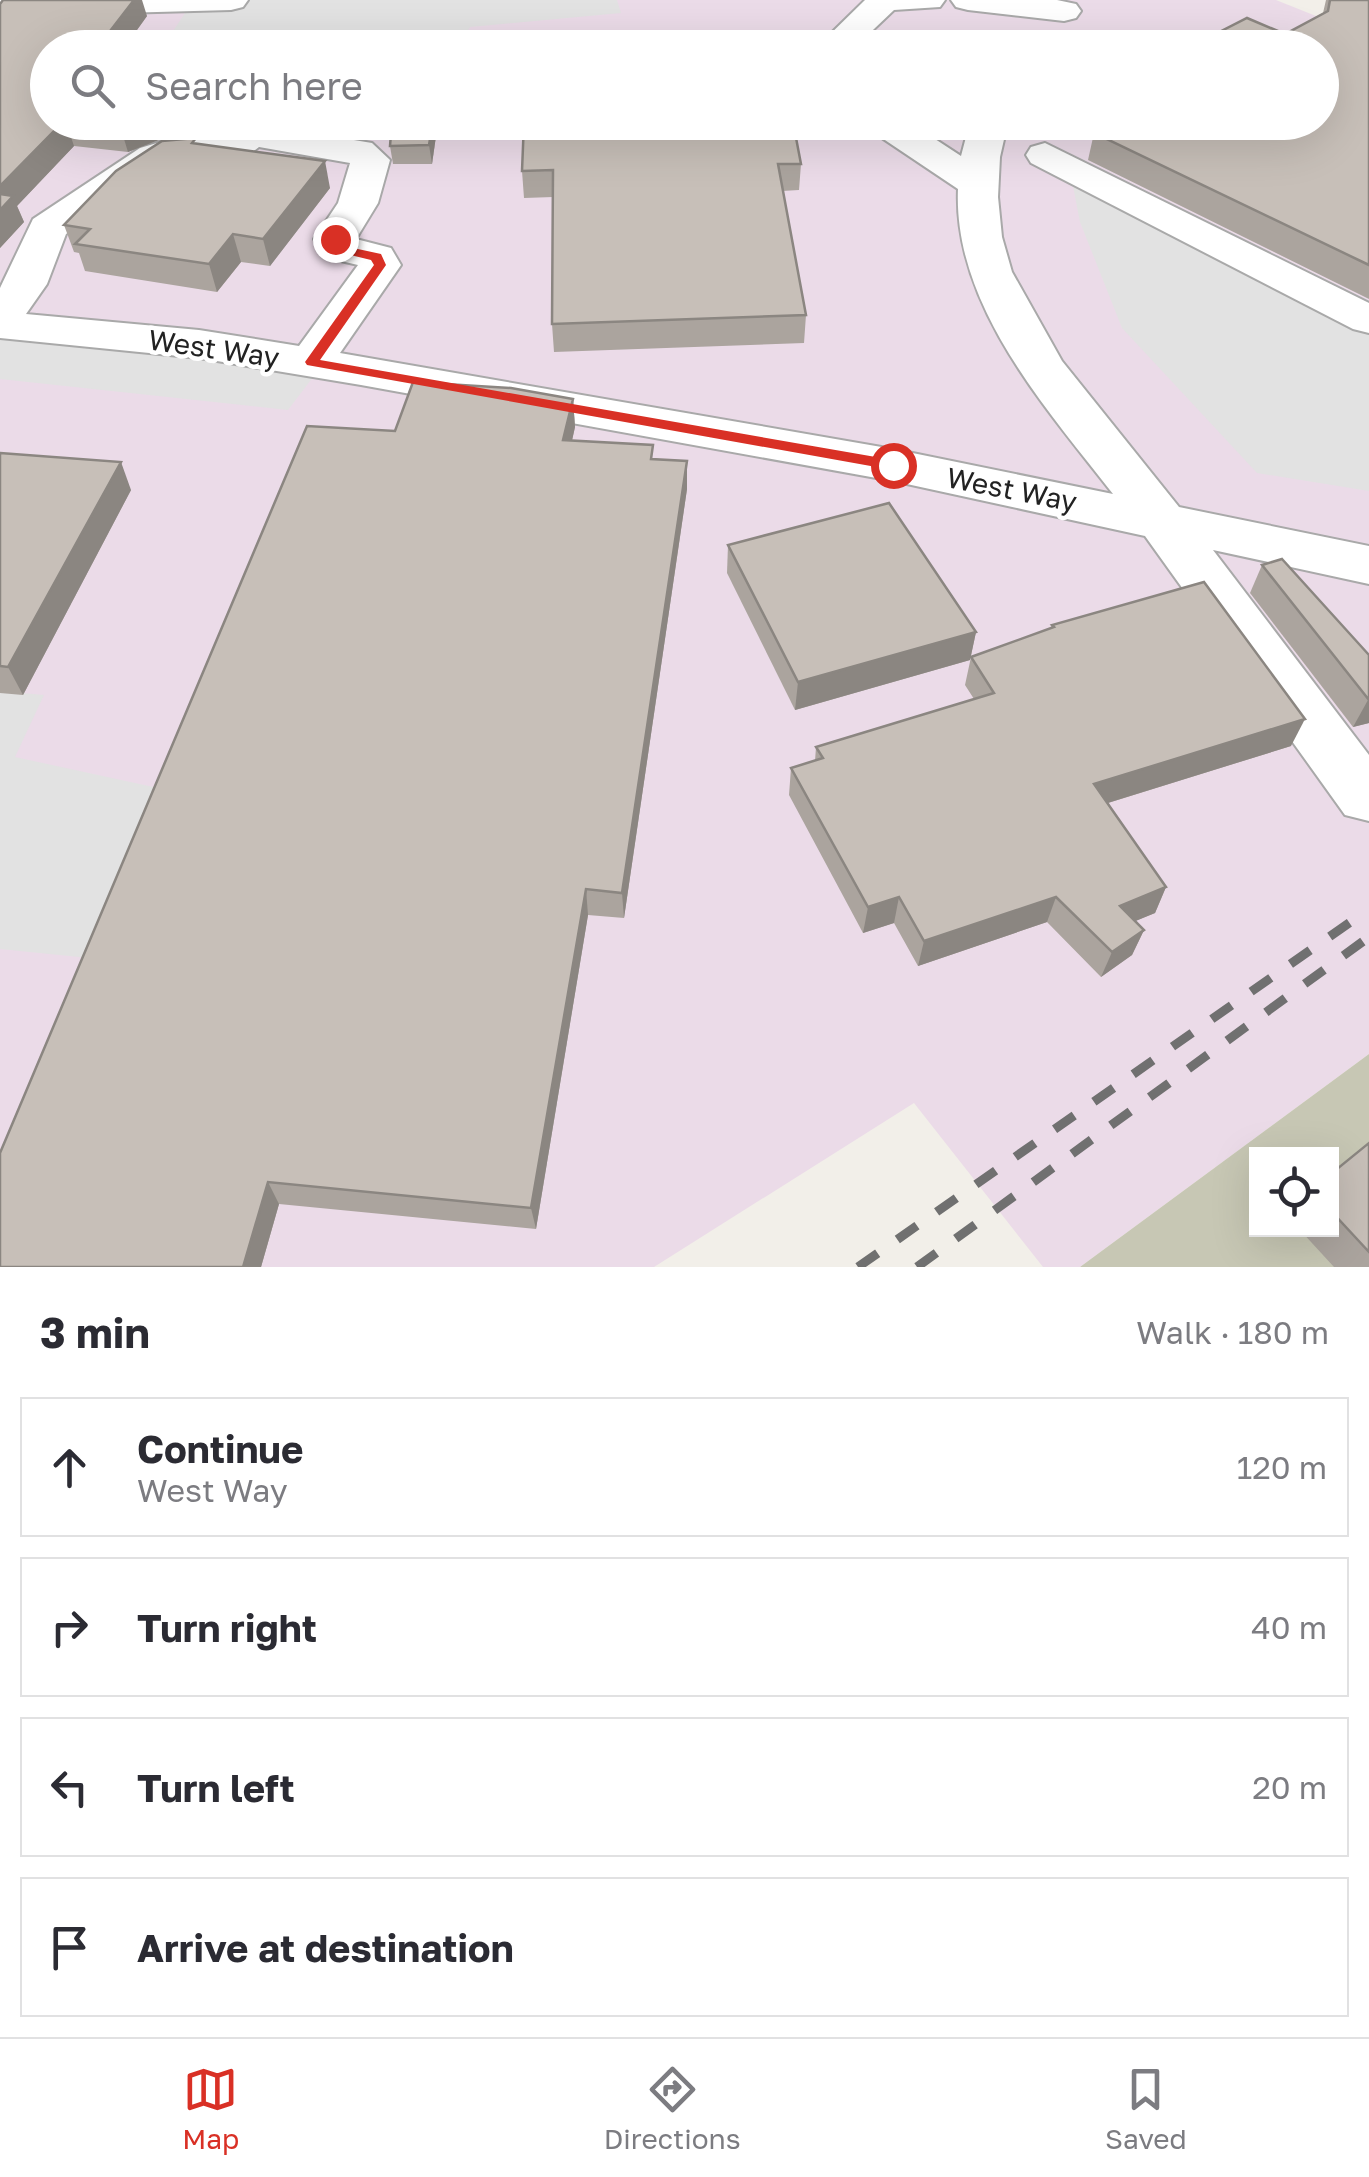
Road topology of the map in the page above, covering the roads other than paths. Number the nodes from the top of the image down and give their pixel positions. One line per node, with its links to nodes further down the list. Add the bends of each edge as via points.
1 (231, 0): 4 (lane)
2 (928, 0): 6 (lane, via 885,0)
3 (968, 0): 5 (lane)
4 (0, 1)
5 (1072, 6): 7 (lane)
6 (852, 30)
7 (1044, 30)
8 (243, 140): 15 (lane, via 219,152 180,148 154,156 48,228)
9 (289, 140): 16 (lane, via 371,160 358,203 335,239 338,248 376,257 380,265)
10 (911, 140): 13 (lane)
11 (983, 140): 13 (lane)
12 (1045, 154): 14 (lane)
13 (980, 186): 17 (lane, via 990,270 1053,384)
14 (1369, 320)
15 (0, 322): 16 (lane, West Way)
16 (312, 362): 17 (lane, West Way)
17 (1160, 519): 18 (lane, West Way); 19 (lane)
18 (1369, 565)
19 (1366, 797)

